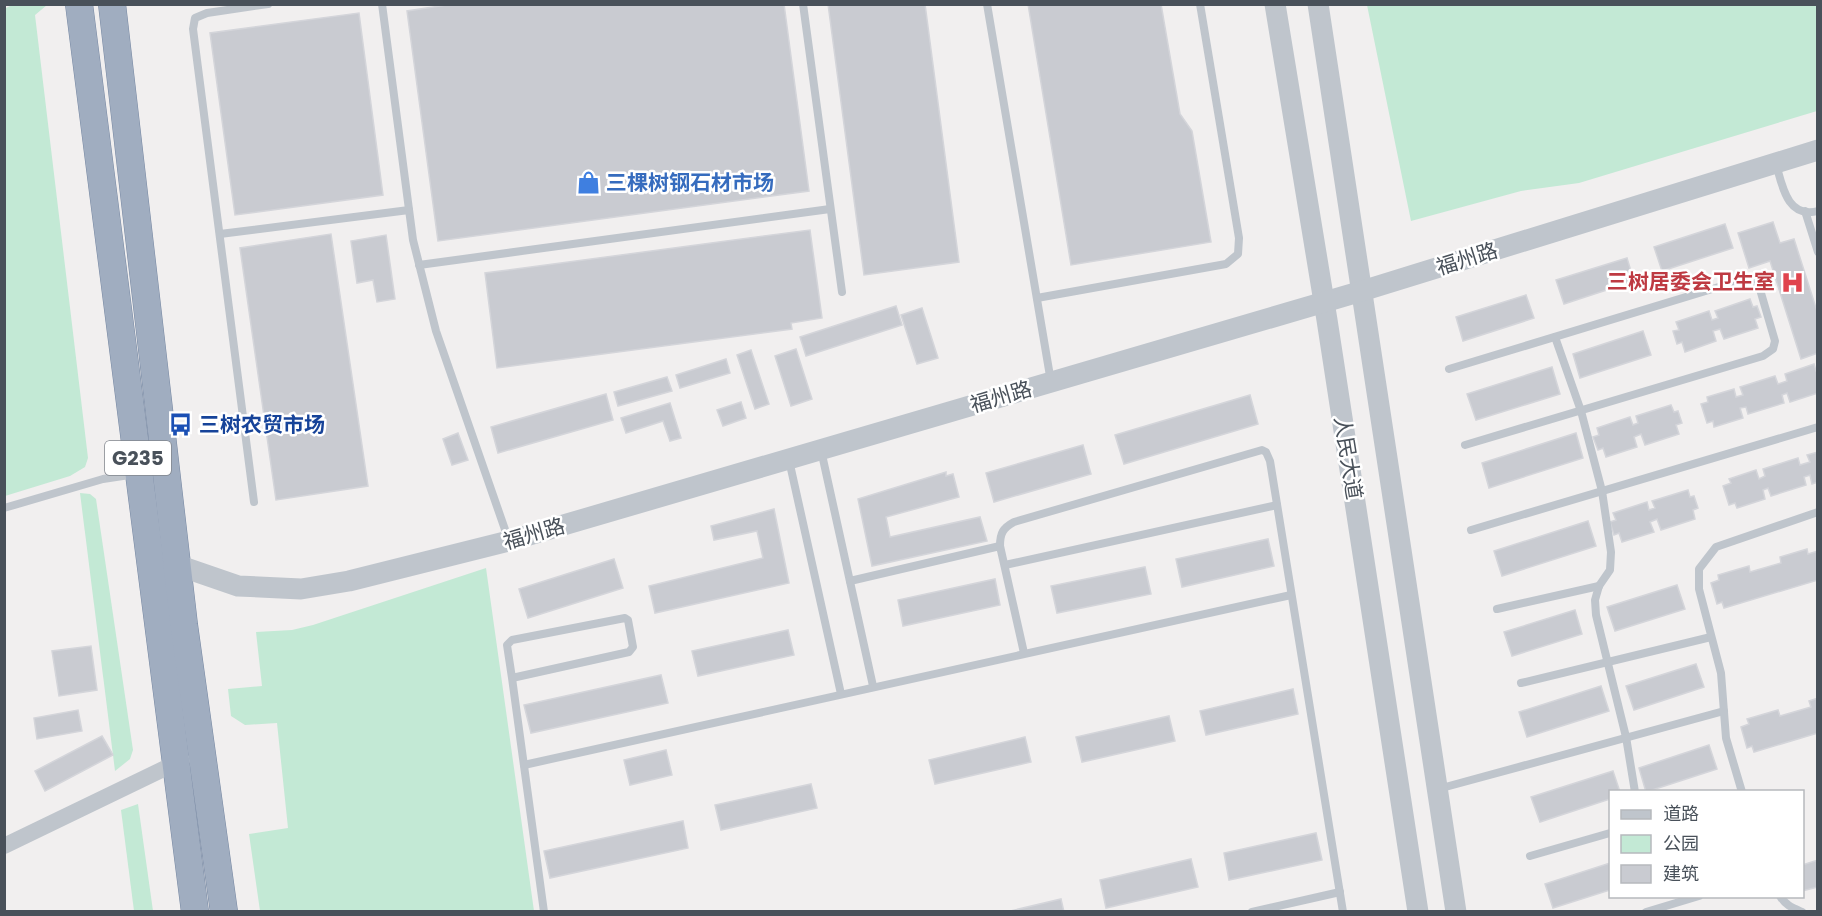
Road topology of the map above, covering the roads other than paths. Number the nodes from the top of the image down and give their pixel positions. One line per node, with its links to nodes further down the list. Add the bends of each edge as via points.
1 (79, 4): 31 (highway, G235)
2 (112, 4): 31 (highway, G235)
3 (268, 4): 16 (lane, via 195,18 193,29)
4 (382, 4): 13 (lane)
5 (802, 4): 12 (lane)
6 (987, 4): 21 (lane)
7 (1200, 4): 21 (lane, via 1239,238 1238,254 1226,264)
8 (1275, 4): 22 (street, 人民大道)
9 (1318, 4): 19 (street, 人民大道)
10 (1818, 150): 11 (street, 福州路)
11 (1776, 164): 14 (lane, via 1788,201); 19 (street, 福州路)
12 (830, 209): 18 (lane); 20 (lane)
13 (409, 210): 16 (lane); 18 (lane)
14 (1804, 211): 15 (lane); 17 (lane)
15 (1818, 211)
16 (220, 234): 33 (lane)
17 (1818, 252)
18 (419, 265): 38 (lane, via 436,331)
19 (1362, 291): 22 (street, 福州路); 58 (street, 人民大道)
20 (842, 292)
21 (1037, 298): 25 (lane)
22 (1324, 302): 25 (street, 福州路); 73 (street, 人民大道)
23 (1555, 337): 24 (lane); 26 (lane); 26 (lane, via 1744,279 1754,280 1759,286 1775,341 1773,349 1763,356)
24 (1449, 369)
25 (1052, 382): 29 (street, 福州路)
26 (1581, 411): 28 (lane); 32 (lane)
27 (1818, 427): 32 (lane)
28 (1465, 445)
29 (821, 450): 30 (street, 福州路); 42 (lane)
30 (789, 459): 38 (street, 福州路); 52 (lane)
31 (153, 471): 35 (lane, via 104,479); 40 (highway, G235); 56 (highway, G235)
32 (1602, 491): 37 (lane); 43 (lane, via 1611,552 1610,570)
33 (254, 502)
34 (1277, 505): 39 (lane, via 1270,461 1262,450 1014,522 1001,532); 41 (lane); 44 (lane)
35 (4, 508)
36 (1818, 512): 46 (lane, via 1725,543 1703,562 1697,579)
37 (1471, 530)
38 (509, 541): 40 (street, 福州路, via 301,589 238,586)
39 (1000, 546): 41 (lane); 42 (lane)
40 (177, 565): 55 (highway, G235)
41 (1005, 565): 47 (lane)
42 (850, 580): 51 (lane)
43 (1599, 586): 45 (lane); 48 (lane, via 1596,615)
44 (1291, 595): 47 (lane); 64 (lane)
45 (1497, 609)
46 (1711, 637): 48 (lane); 53 (lane, via 1721,673)
47 (1024, 653): 51 (lane)
48 (1607, 662): 50 (lane); 54 (lane)
49 (512, 678): 49 (lane, via 507,645 512,640 628,620 633,647 629,652); 57 (lane)
50 (1521, 682)
51 (873, 686): 52 (lane)
52 (842, 694): 57 (lane)
53 (1724, 711): 54 (lane); 60 (lane, via 1726,738)
54 (1626, 737): 58 (lane); 59 (lane)
55 (202, 752): 56 (street); 69 (highway, G235)
56 (176, 763): 62 (street); 68 (highway, G235)
57 (524, 765): 70 (lane)
58 (1437, 789): 74 (street, 人民大道)
59 (1635, 790)
60 (1741, 790)
61 (1609, 834): 63 (lane)
62 (4, 846)
63 (1530, 856)
64 (1340, 892): 71 (lane); 72 (lane)
65 (1690, 898): 67 (lane)
66 (1781, 898): 76 (lane)
67 (1665, 901): 75 (lane)
68 (195, 912)
69 (225, 912)
70 (544, 912)
71 (1252, 912)
72 (1343, 912)
73 (1418, 912)
74 (1456, 912)
75 (1646, 912)
76 (1802, 912)

